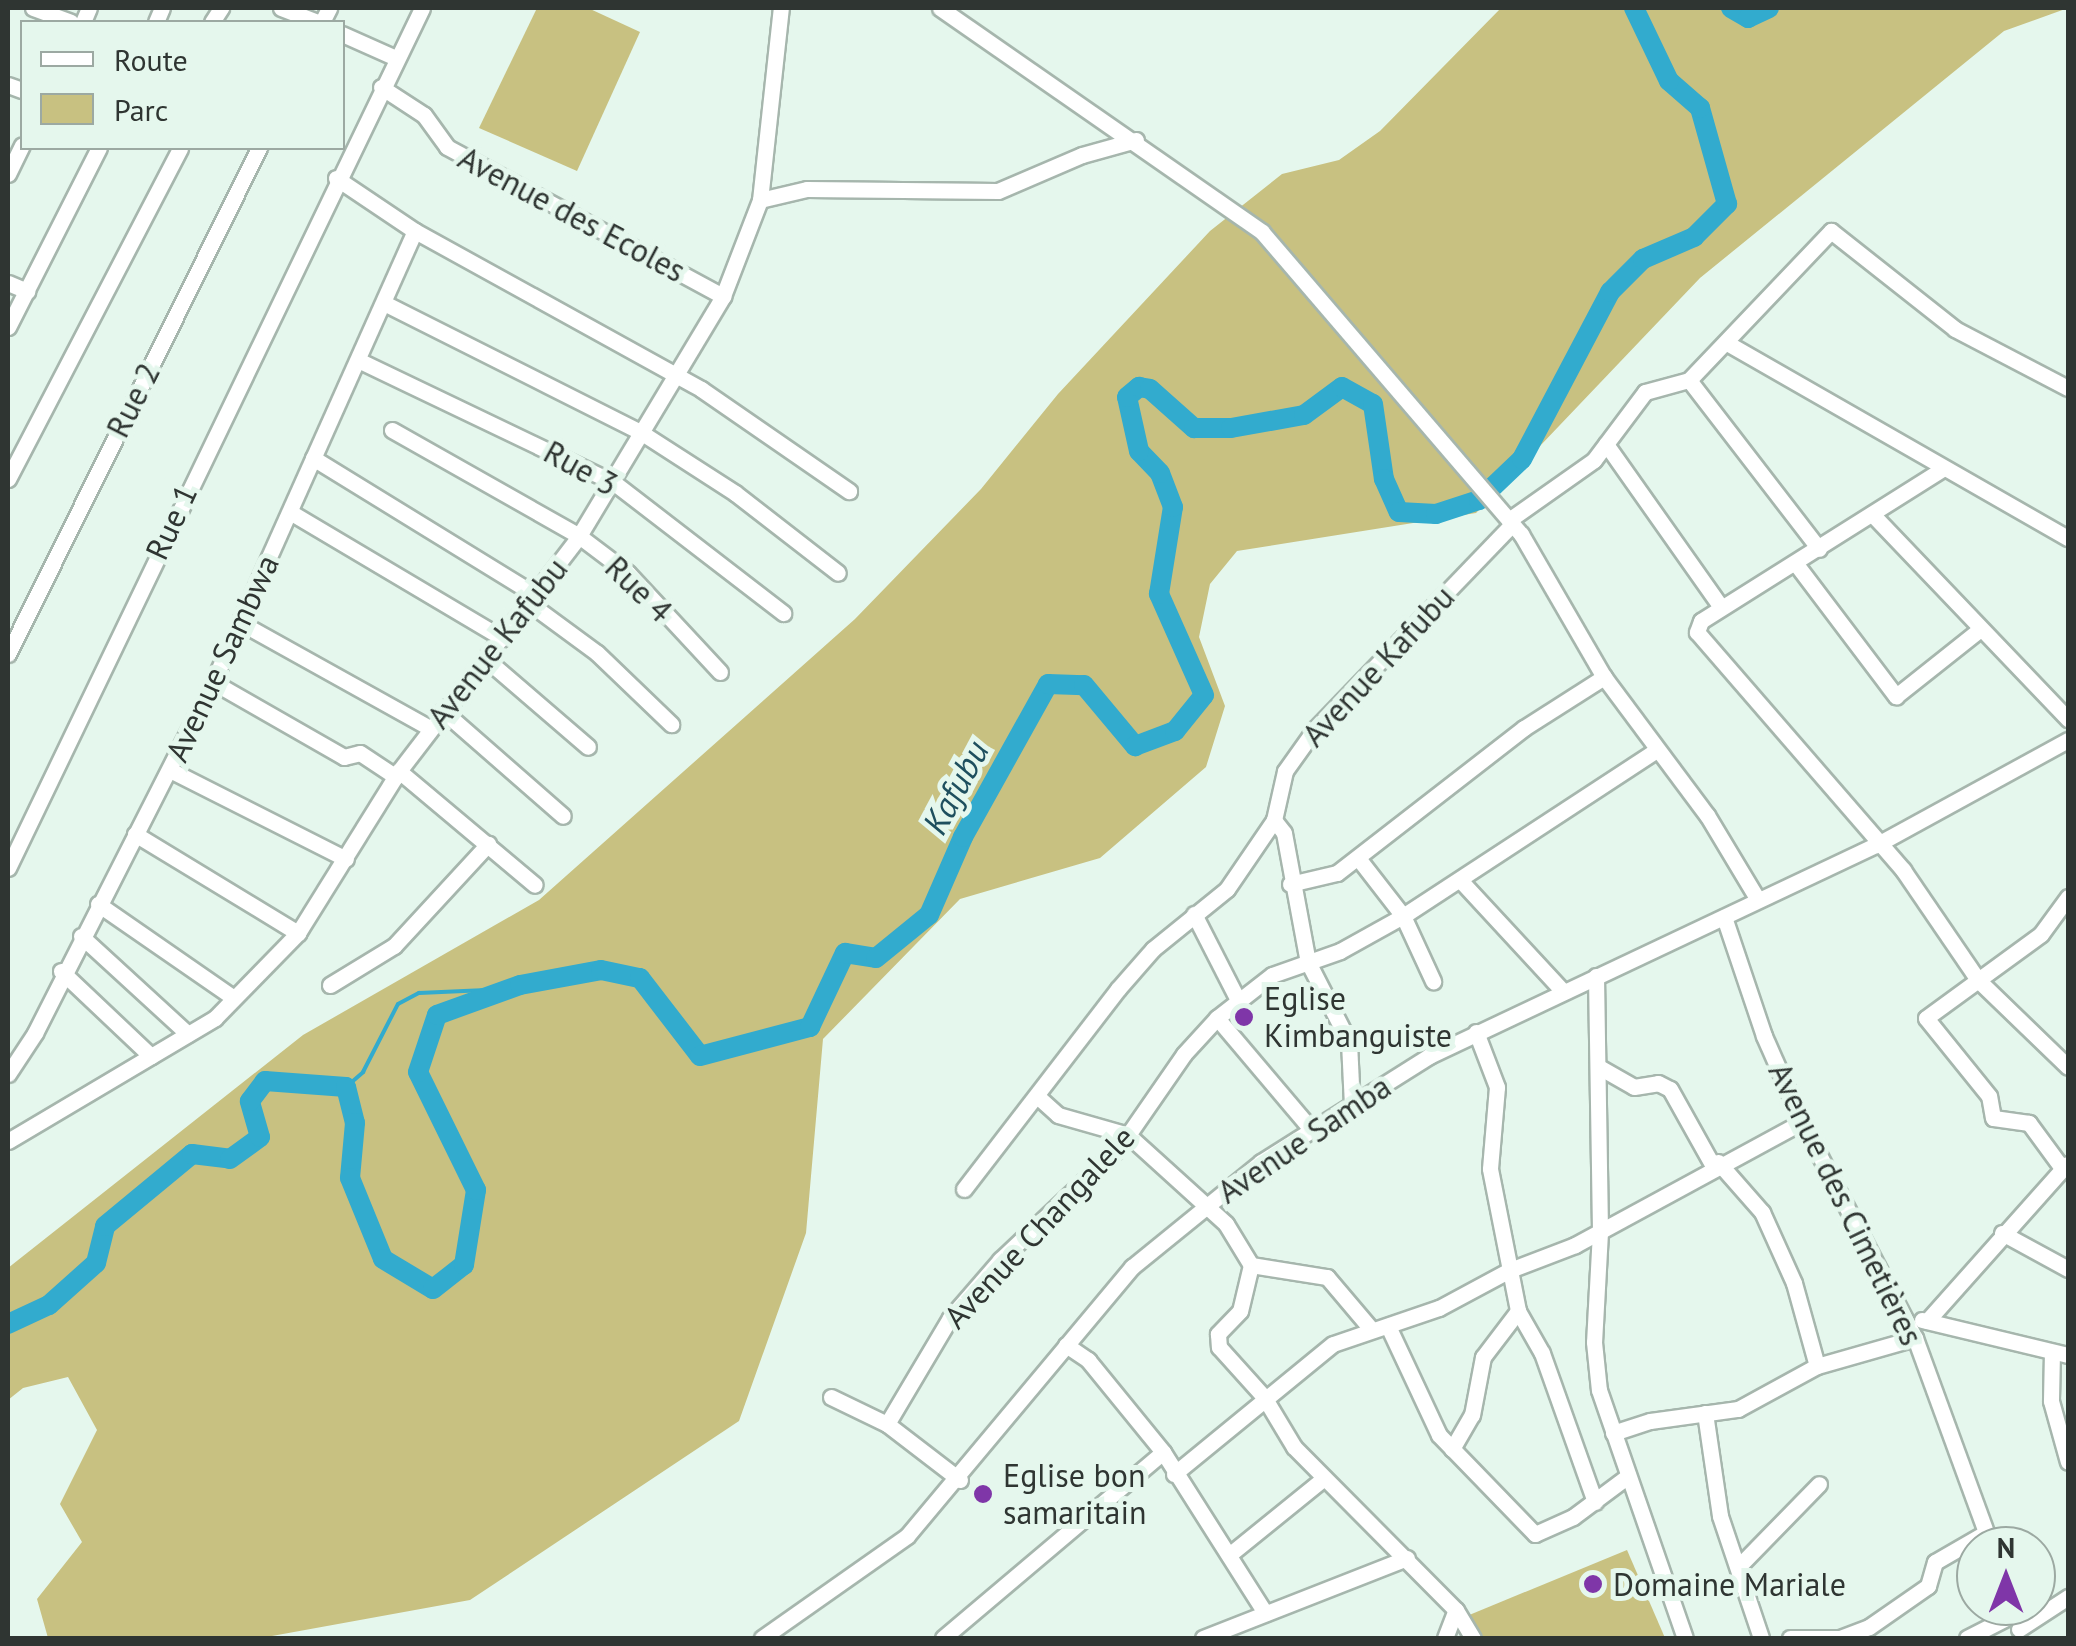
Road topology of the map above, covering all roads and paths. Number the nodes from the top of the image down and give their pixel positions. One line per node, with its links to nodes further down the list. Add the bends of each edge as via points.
1 (34, 8): 6 (street)
2 (281, 8): 7 (street)
3 (422, 8): 9 (street, Rue 1)
4 (781, 8): 18 (street, Avenue Kafubu)
5 (940, 8): 11 (street)
6 (66, 20)
7 (314, 20)
8 (345, 35): 9 (street)
9 (396, 58): 10 (street, Rue 1)
10 (382, 88): 17 (street, Rue 1); 22 (street, Avenue des Ecoles, via 424,115 448,147)
11 (1136, 140): 18 (street, via 998,191 807,189); 40 (street, via 1262,232)
12 (20, 149): 16 (street)
13 (98, 150): 21 (street)
14 (179, 150): 35 (street)
15 (258, 150): 52 (street, Rue 2)
16 (8, 174)
17 (336, 178): 19 (street); 73 (street, Rue 1)
18 (760, 200): 22 (street, Avenue Kafubu)
19 (415, 230): 23 (street, Avenue Sambwa); 27 (street)
20 (8, 283): 21 (street)
21 (27, 291): 24 (street)
22 (723, 296): 27 (street, Avenue Kafubu)
23 (384, 303): 26 (street, Avenue Sambwa); 31 (street)
24 (8, 327)
25 (1727, 342): 28 (street); 29 (street, via 1831,231 1929,310); 34 (street)
26 (358, 360): 33 (street, Avenue Sambwa); 36 (street, Rue 3)
27 (679, 376): 31 (street, Avenue Kafubu); 37 (street)
28 (1689, 380): 32 (street, Avenue Kafubu, via 1644,392); 43 (street)
29 (2068, 388)
30 (392, 430): 41 (street, Rue 4)
31 (642, 433): 36 (street, Avenue Kafubu); 45 (street, via 735,492)
32 (1606, 444): 40 (street, Avenue Kafubu); 47 (street)
33 (313, 458): 38 (street, Avenue Sambwa); 46 (street)
34 (1944, 468): 39 (street); 42 (street)
35 (8, 479)
36 (613, 482): 41 (street, Avenue Kafubu); 48 (street, Rue 3)
37 (849, 491)
38 (290, 512): 49 (street, Avenue Sambwa); 51 (street)
39 (1872, 514): 43 (street); 50 (street)
40 (1511, 522): 55 (street); 67 (street, Avenue Kafubu, via 1316,729 1285,771)
41 (579, 536): 46 (street, Avenue Kafubu); 54 (street, Rue 4, via 628,572)
42 (2068, 538)
43 (1819, 549): 44 (street)
44 (1796, 564): 47 (street); 50 (street, via 1896,696)
45 (838, 573)
46 (532, 599): 51 (street, Avenue Kafubu); 59 (street)
47 (1721, 608): 70 (street, via 1697,632)
48 (782, 613)
49 (241, 623): 56 (street, Avenue Sambwa); 60 (street)
50 (1979, 630): 58 (street)
51 (502, 638): 53 (street, Avenue Kafubu)
52 (8, 654)
53 (487, 660): 57 (street, Avenue Kafubu); 62 (street)
54 (720, 672)
55 (1604, 677): 63 (street); 71 (street, via 1524,728)
56 (213, 682): 64 (street, Avenue Sambwa); 65 (street, via 344,757 357,752)
57 (443, 712): 60 (street, Avenue Kafubu); 66 (street)
58 (2068, 719)
59 (671, 724)
60 (430, 728): 65 (street, Avenue Kafubu)
61 (2068, 740): 70 (street, Avenue Samba)
62 (588, 748)
63 (1656, 751): 74 (street, Avenue Changalele); 78 (street, via 1707,816)
64 (170, 770): 68 (street, Avenue Sambwa); 72 (street)
65 (397, 774): 69 (street); 72 (street, Avenue Kafubu)
66 (563, 816)
67 (1274, 820): 75 (street, via 1284,833); 80 (street, Avenue Kafubu, via 1227,889)
68 (135, 834): 79 (street, Avenue Sambwa); 83 (street)
69 (488, 844): 76 (street); 90 (street, via 394,946)
70 (1876, 844): 78 (street, Avenue Samba); 88 (street, via 1903,870)
71 (1358, 858): 75 (street, via 1314,883); 81 (street)
72 (346, 859): 83 (street, Avenue Kafubu)
73 (8, 868)
74 (1460, 880): 81 (street, Avenue Changalele); 91 (street)
75 (1290, 884): 85 (street)
76 (535, 885)
77 (2068, 898): 88 (street, via 2041,934)
78 (1758, 900): 82 (street, Avenue Samba)
79 (98, 904): 84 (street, Avenue Sambwa); 92 (street)
80 (1194, 914): 93 (street); 102 (street, Avenue Kafubu, via 1118,989)
81 (1403, 916): 85 (street, Avenue Changalele); 89 (street)
82 (1724, 917): 87 (street, Avenue Samba); 104 (street, Avenue des Cimetières)
83 (298, 932): 92 (street, Avenue Kafubu)
84 (81, 936): 86 (street, Avenue Sambwa); 96 (street)
85 (1308, 962): 93 (street, Avenue Changalele, via 1272,975); 103 (street, via 1344,1023)
86 (61, 972): 98 (street); 101 (street, Avenue Sambwa, via 35,1033)
87 (1596, 976): 91 (street, Avenue Samba); 99 (street)
88 (1978, 980): 97 (street); 109 (street, via 1930,1012 1926,1023 1989,1096 1993,1118 2029,1122)
89 (1433, 981)
90 (330, 985)
91 (1562, 990): 95 (street, Avenue Samba)
92 (234, 998): 96 (street, Avenue Kafubu)
93 (1239, 1002): 94 (street, Avenue Changalele)
94 (1217, 1018): 105 (street); 106 (street, Avenue Changalele)
95 (1476, 1032): 103 (street, Avenue Samba); 115 (street, via 1496,1087 1490,1169)
96 (188, 1034): 98 (street, Avenue Kafubu)
97 (2060, 1045): 100 (street)
98 (151, 1056): 107 (street, Avenue Kafubu)
99 (1599, 1067): 108 (street, via 1634,1086 1670,1089); 112 (street)
100 (2068, 1067)
101 (8, 1074)
102 (1037, 1096): 106 (street, via 1058,1115); 110 (street, Avenue Kafubu)
103 (1352, 1105): 105 (street, Avenue Samba)
104 (1802, 1122): 108 (street); 118 (street, Avenue des Cimetières)
105 (1310, 1128): 111 (street, Avenue Samba)
106 (1128, 1134): 111 (street); 128 (street, Avenue Changalele, via 950,1318)
107 (8, 1140)
108 (1716, 1164): 112 (street); 124 (street, via 1769,1226)
109 (2065, 1166): 113 (street)
110 (964, 1189)
111 (1207, 1204): 114 (street); 122 (street, Avenue Samba, via 1132,1267)
112 (1600, 1232): 115 (street); 129 (street, via 1594,1342)
113 (2002, 1234): 116 (street); 119 (street)
114 (1251, 1264): 120 (street, via 1326,1277); 126 (street, via 1240,1311 1218,1334 1219,1347)
115 (1510, 1270): 117 (street); 120 (street, via 1439,1308)
116 (2068, 1270)
117 (1518, 1311): 130 (street, via 1482,1357 1472,1415); 138 (street, via 1542,1353)
118 (1906, 1316): 119 (street); 121 (street, Avenue des Cimetières)
119 (1927, 1321): 123 (street)
120 (1380, 1328): 126 (street, via 1333,1344); 130 (street)
121 (1915, 1338): 124 (street); 139 (street, Avenue des Cimetières)
122 (1066, 1346): 131 (street, via 1088,1360); 136 (street, Avenue Samba)
123 (2060, 1354): 132 (street, via 2051,1401)
124 (1817, 1366): 127 (street, via 1760,1401)
125 (831, 1398): 128 (street)
126 (1264, 1398): 133 (street); 135 (street, via 1294,1447)
127 (1706, 1413): 129 (street); 143 (street, via 1720,1516)
128 (886, 1424): 136 (street)
129 (1613, 1433): 134 (street)
130 (1452, 1449): 138 (street, via 1535,1534)
131 (1163, 1452): 133 (street); 149 (street)
132 (2068, 1462)
133 (1174, 1474): 140 (street)
134 (1628, 1476): 138 (street); 153 (street)
135 (1324, 1478): 140 (street); 142 (street)
136 (960, 1480): 148 (street, Avenue Samba, via 879,1560)
137 (1819, 1484): 143 (street)
138 (1595, 1502)
139 (1983, 1526)
140 (1229, 1554): 145 (street)
141 (1956, 1554): 147 (street, via 1936,1562 1928,1586)
142 (1406, 1558): 144 (street); 145 (street)
143 (1740, 1566): 154 (street)
144 (1456, 1610): 151 (street); 152 (street)
145 (1265, 1612): 150 (street)
146 (2005, 1626): 156 (street)
147 (1871, 1633): 155 (street)
148 (762, 1638)
149 (943, 1638)
150 (1203, 1638)
151 (1445, 1638)
152 (1473, 1638)
153 (1685, 1638)
154 (1761, 1638)
155 (1790, 1638)
156 (1967, 1638)

